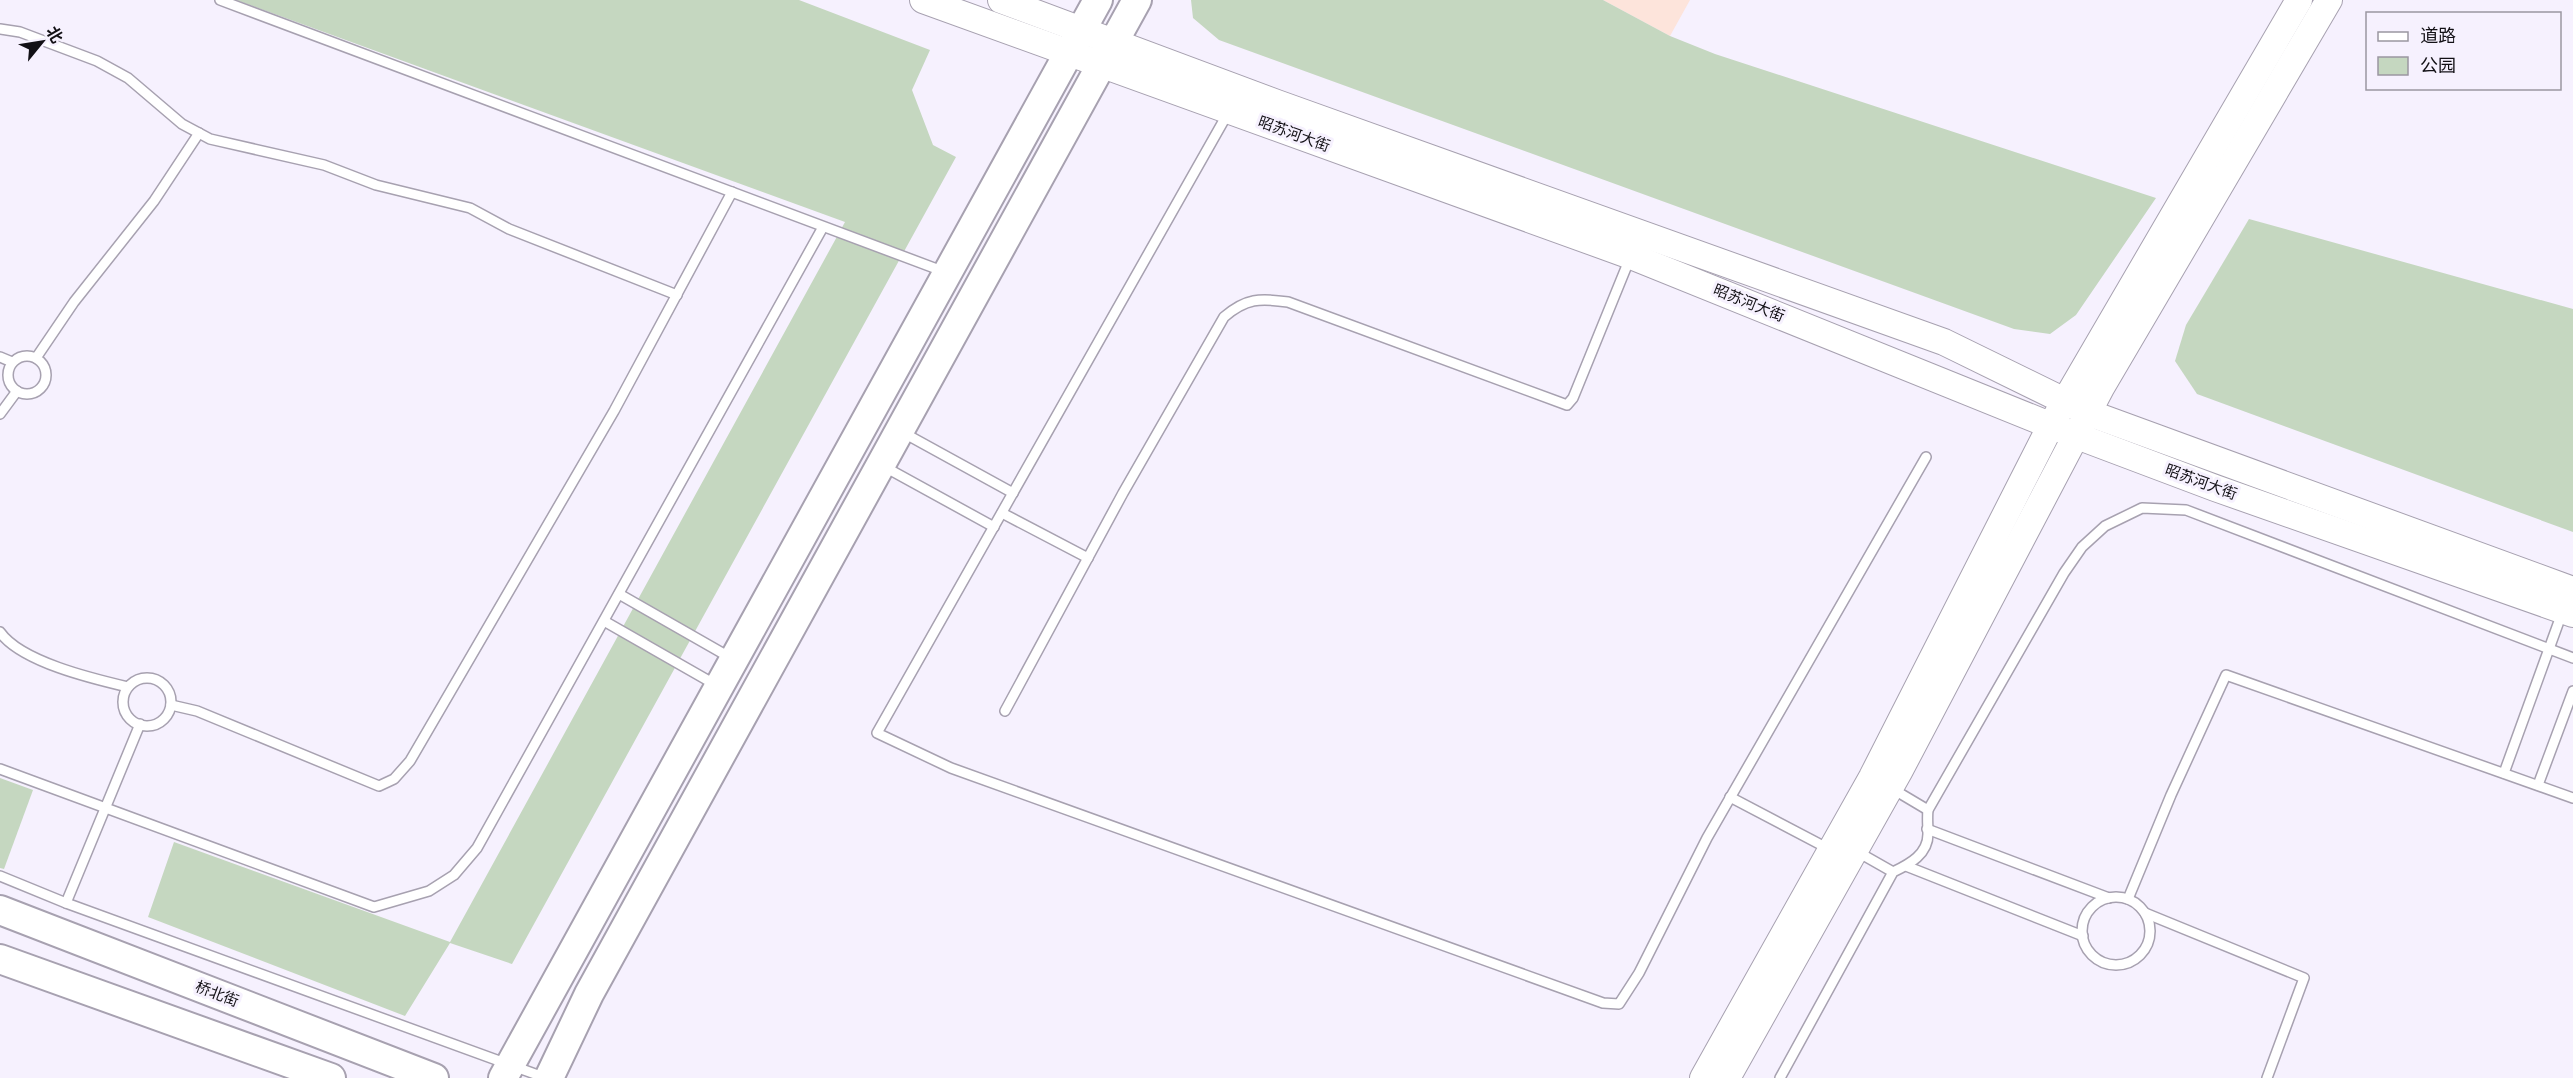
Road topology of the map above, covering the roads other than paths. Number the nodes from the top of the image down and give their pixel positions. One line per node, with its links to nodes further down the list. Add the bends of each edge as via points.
1 (220, 0): 13 (lane)
2 (923, 0): 9 (street, 昭苏河大街)
3 (1001, 0): 9 (street, 昭苏河大街)
4 (1098, 0): 9 (main road)
5 (1137, 0): 10 (main road)
6 (2299, 0): 22 (street)
7 (2329, 0): 23 (street)
8 (0, 29): 12 (lane, via 20,32 97,61 128,78 182,124)
9 (1075, 41): 10 (street, 昭苏河大街); 16 (main road)
10 (1108, 53): 11 (street, 昭苏河大街); 22 (street, 昭苏河大街, via 1288,107 1944,342); 26 (main road)
11 (1229, 111): 15 (street, 昭苏河大街); 30 (lane)
12 (199, 133): 17 (lane, via 470,208 509,229); 19 (lane, via 154,201 74,302)
13 (732, 192): 14 (lane); 17 (lane)
14 (823, 227): 16 (lane); 34 (lane)
15 (1630, 256): 25 (street, 昭苏河大街); 33 (lane, via 1567,405 1287,302 1261,298 1236,307 1224,317)
16 (947, 273): 40 (main road)
17 (677, 295): 44 (lane, via 410,761 394,779 379,786 197,711)
18 (0, 357): 20 (lane)
19 (36, 358): 20 (lane, via 21,356); 21 (lane, via 46,372 44,382 37,391)
20 (12, 362): 21 (lane, via 9,383)
21 (16, 391): 24 (lane)
22 (2065, 400): 23 (street, 昭苏河大街); 25 (street)
23 (2088, 413): 27 (street); 35 (street, 昭苏河大街)
24 (0, 414)
25 (2051, 425): 27 (street, 昭苏河大街); 49 (street)
26 (900, 430): 29 (main road); 30 (lane)
27 (2078, 436): 35 (street, 昭苏河大街, via 2226,492); 49 (street)
28 (1926, 457): 51 (lane)
29 (881, 465): 32 (lane); 70 (main road, via 589,994)
30 (1013, 493): 31 (lane)
31 (1002, 513): 32 (lane); 33 (lane)
32 (994, 527): 51 (lane, via 877,733 962,771 1603,1003 1619,1004)
33 (1088, 558): 45 (lane)
34 (619, 594): 36 (lane); 40 (lane)
35 (2570, 605): 38 (lane)
36 (603, 621): 41 (lane); 53 (lane, via 477,848 454,875 429,891 374,907)
37 (0, 632): 42 (lane, via 21,651 86,677)
38 (2549, 649): 39 (lane); 48 (lane); 54 (lane, via 2186,510 2142,508 2105,526 2082,547)
39 (2573, 658)
40 (733, 659): 41 (main road)
41 (718, 686): 67 (main road)
42 (128, 687): 44 (lane, via 137,679 154,678 168,688); 46 (lane, via 123,707 132,721)
43 (2573, 691): 50 (lane)
44 (171, 705): 46 (lane, via 164,720 148,727)
45 (1005, 711)
46 (140, 724): 53 (lane)
47 (0, 769): 53 (lane)
48 (2504, 773): 50 (lane); 61 (lane, via 2226,675)
49 (1881, 782): 54 (lane); 56 (street)
50 (2538, 785): 52 (lane)
51 (1730, 797): 56 (lane)
52 (2573, 798)
53 (105, 808): 62 (lane)
54 (1928, 810): 55 (lane)
55 (1927, 829): 57 (lane, via 1922,853); 60 (lane)
56 (1841, 846): 58 (lane); 71 (street); 72 (street)
57 (1906, 866): 58 (lane); 65 (lane)
58 (1893, 872): 73 (lane)
59 (0, 876): 62 (lane)
60 (2109, 898): 61 (lane); 65 (lane, via 2086,914)
61 (2128, 899): 64 (lane)
62 (66, 903): 67 (lane)
63 (0, 910): 69 (main road, 桥北街)
64 (2145, 913): 65 (lane, via 2151,934 2148,945 2134,961 2123,965 2102,962 2092,956); 74 (lane, via 2304,978)
65 (2082, 936)
66 (0, 959): 68 (main road)
67 (507, 1071): 70 (lane)
68 (331, 1078)
69 (434, 1078)
70 (548, 1078)
71 (1703, 1078)
72 (1727, 1078)
73 (1780, 1078)
74 (2267, 1078)

